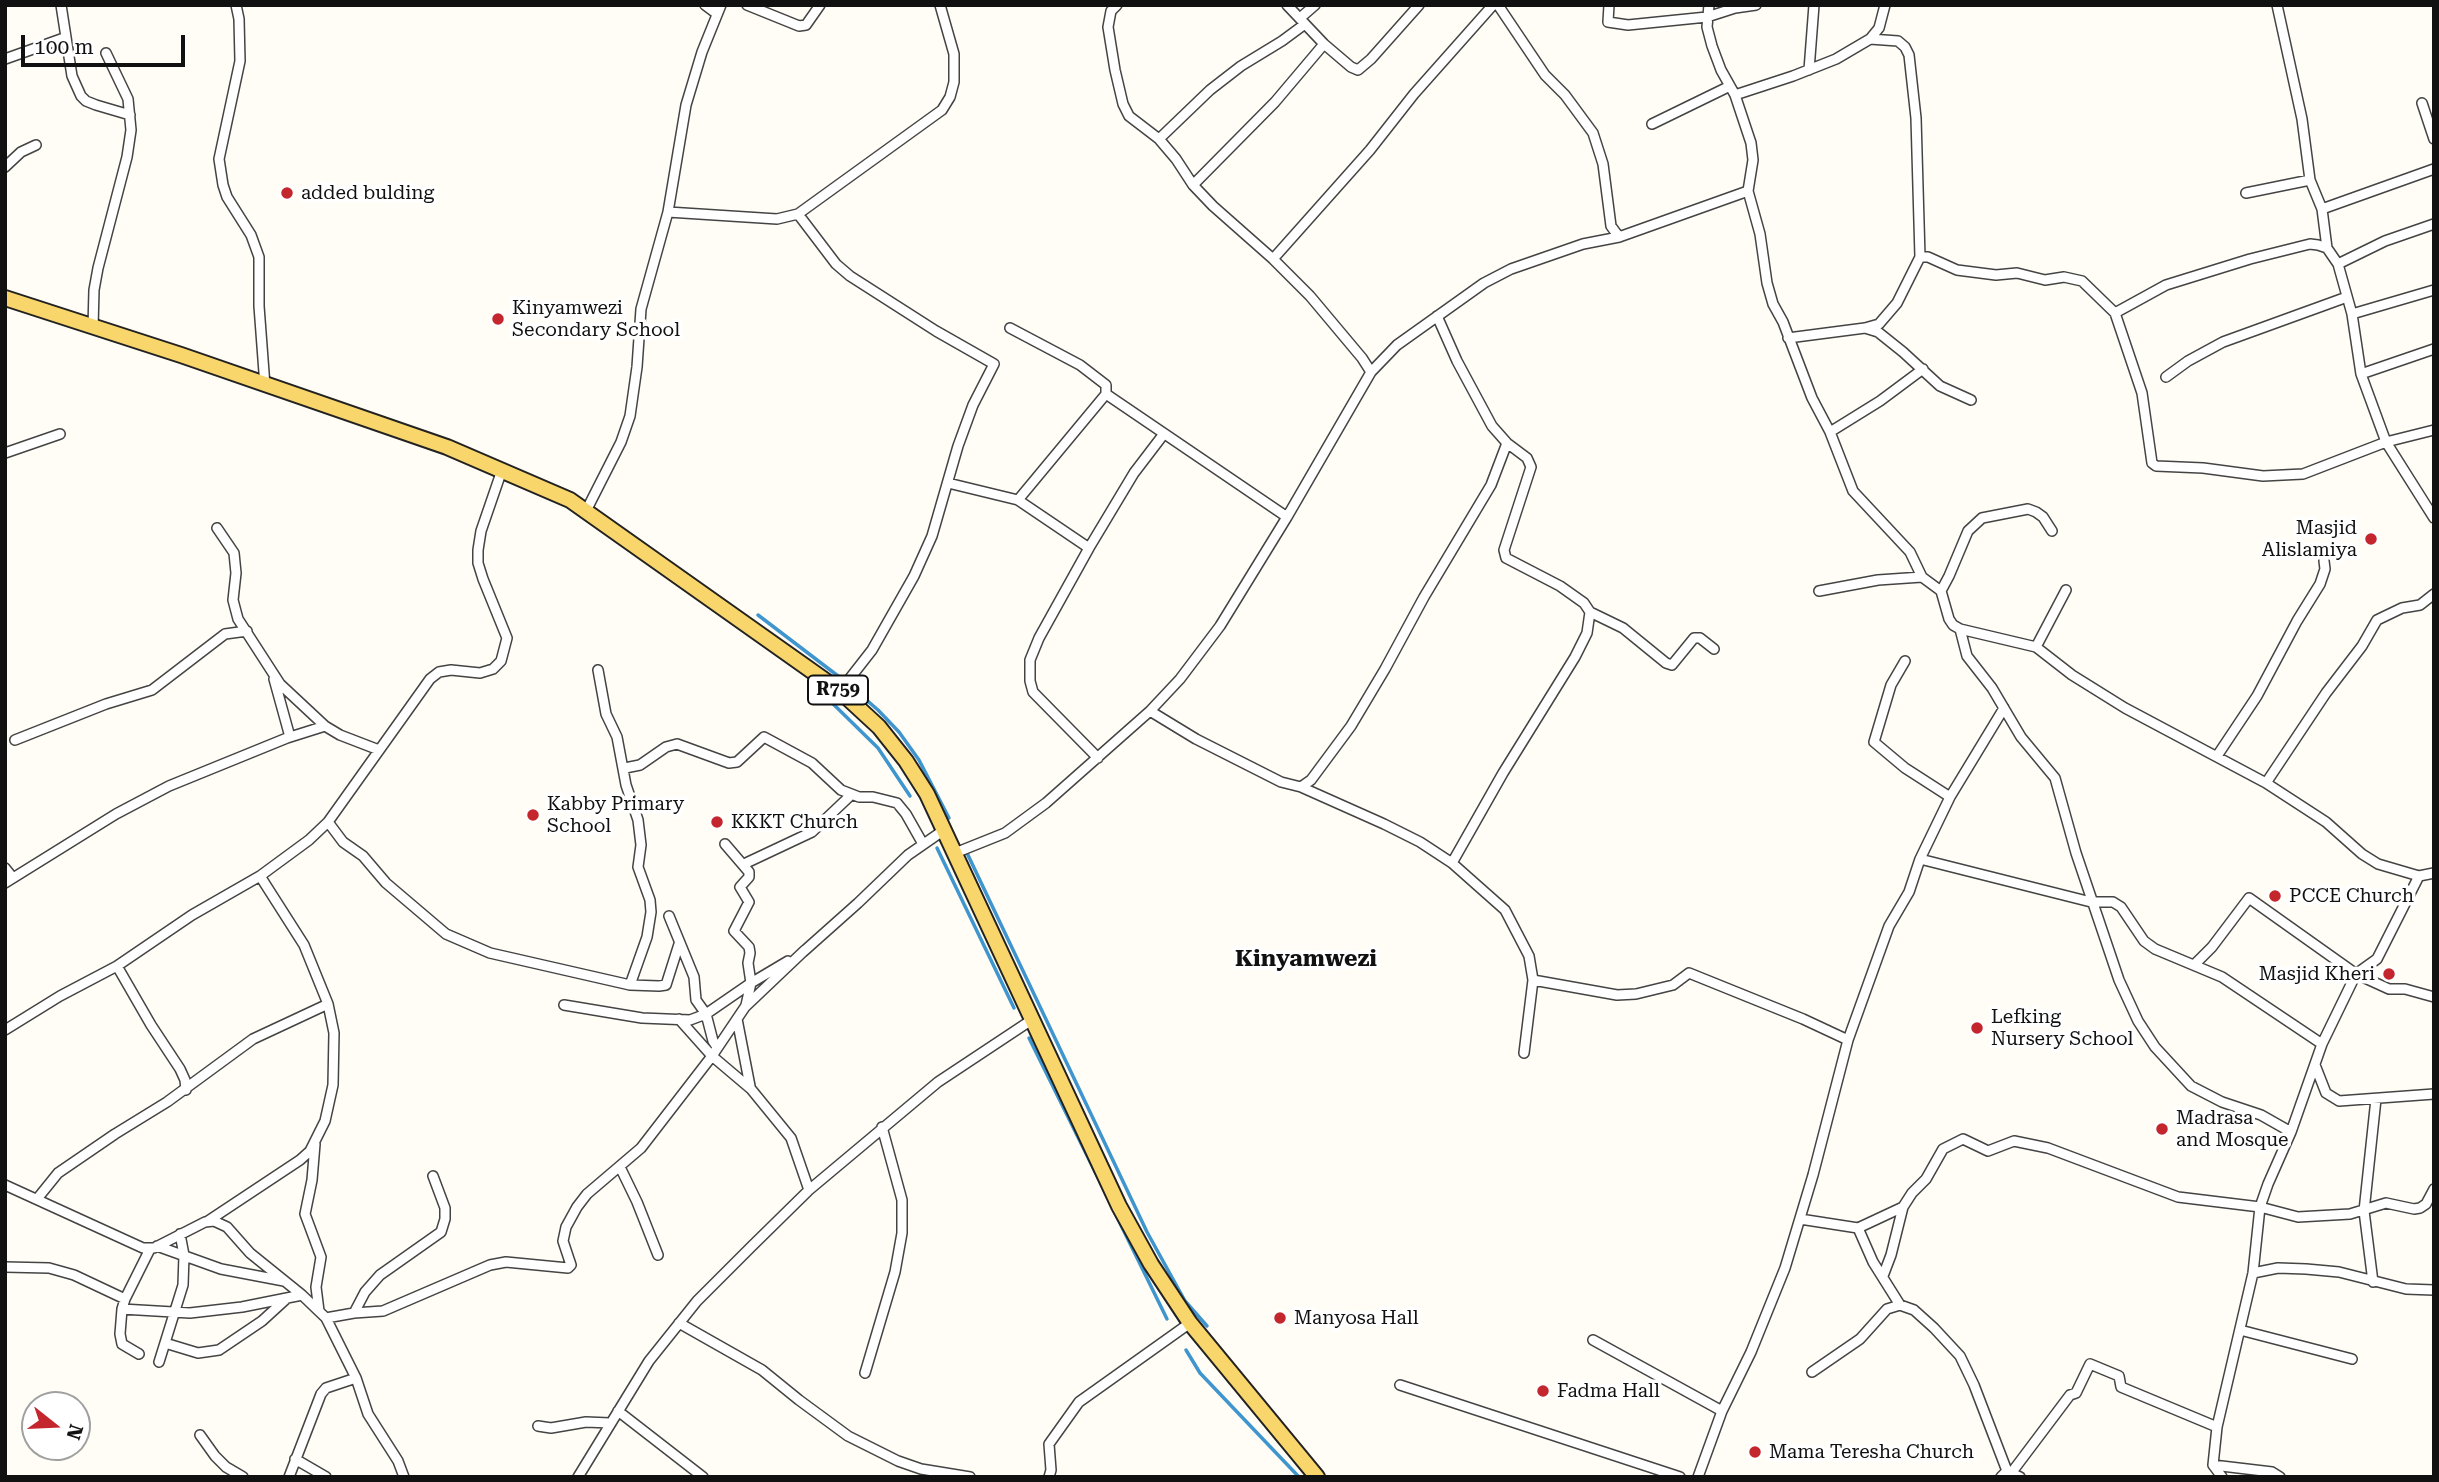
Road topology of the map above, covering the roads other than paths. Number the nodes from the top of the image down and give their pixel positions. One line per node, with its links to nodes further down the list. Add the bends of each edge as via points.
1 (61, 5): 21 (street)
2 (236, 5): 64 (street, via 240,61 219,159 227,197 251,234 259,257)
3 (705, 5): 18 (street)
4 (747, 5): 5 (street, via 799,26 806,25)
5 (820, 5)
6 (940, 5): 42 (street, via 954,54 954,82 942,110)
7 (1117, 5): 31 (street, via 1108,27 1123,104 1136,124)
8 (1287, 5): 20 (street)
9 (1315, 5): 20 (street)
10 (1419, 5): 23 (street, via 1358,70)
11 (1496, 5): 44 (street, via 1593,133 1600,147 1611,226); 47 (street)
12 (1609, 5): 19 (street, via 1607,17 1612,24)
13 (1709, 5): 19 (street)
14 (1756, 5): 19 (street)
15 (1815, 5): 26 (street)
16 (1885, 5): 22 (street, via 1879,28)
17 (2277, 5): 36 (street)
18 (719, 10): 41 (street, via 686,105)
19 (1706, 18): 27 (street, via 1712,46)
20 (1302, 21): 23 (street); 31 (street, via 1210,90)
21 (64, 38): 25 (street); 29 (street, via 80,96)
22 (1870, 39): 26 (street); 46 (street, via 1898,41 1909,55 1916,118)
23 (1324, 44): 37 (street, via 1275,102)
24 (106, 53): 29 (street, via 128,99)
25 (5, 59)
26 (1809, 70): 27 (street)
27 (1733, 91): 30 (street); 38 (street, via 1751,143)
28 (2422, 103): 32 (street)
29 (130, 115): 55 (street, via 127,157 94,290)
30 (1652, 124)
31 (1159, 139): 37 (street)
32 (2434, 139)
33 (36, 145): 34 (street)
34 (5, 167)
35 (2434, 169): 40 (street)
36 (2311, 180): 39 (street); 40 (street)
37 (1193, 185): 47 (street)
38 (1748, 191): 44 (street); 58 (street, via 1770,294)
39 (2246, 193)
40 (2322, 209): 45 (street)
41 (668, 212): 42 (street, via 777,219); 77 (street, via 640,309 630,416)
42 (798, 214): 75 (street, via 850,276 994,364 973,405)
43 (2434, 224): 48 (street)
44 (1619, 237): 54 (street, via 1511,269)
45 (2327, 248): 48 (street); 52 (street, via 2310,244 2250,259 2166,285)
46 (1920, 257): 52 (street, via 1957,270 2082,281); 57 (street, via 1897,303 1878,324)
47 (1273, 259): 61 (street, via 1310,296)
48 (2338, 264): 50 (street)
49 (2434, 290): 53 (street)
50 (2347, 297): 53 (street); 63 (street, via 2223,342)
51 (5, 298): 55 (main road, R759)
52 (2115, 313): 71 (street, via 2142,393 2156,466 2263,476 2303,474)
53 (2352, 314): 62 (street)
54 (1437, 316): 61 (street, via 1396,345); 72 (street, via 1492,426)
55 (93, 327): 64 (main road, R759)
56 (1010, 328): 65 (street, via 1080,365 1106,385)
57 (1865, 328): 58 (street); 60 (street, via 1878,332)
58 (1788, 338): 68 (street)
59 (2434, 349): 62 (street)
60 (1923, 369): 66 (street, via 1940,386); 68 (street)
61 (1371, 372): 78 (street)
62 (2361, 374): 71 (street)
63 (2166, 377)
64 (265, 386): 74 (main road, R759)
65 (1106, 394): 70 (street); 76 (street)
66 (1971, 400)
67 (2434, 430): 71 (street)
68 (1829, 432): 84 (street, via 1853,491 1910,552)
69 (60, 434): 73 (street)
70 (1163, 435): 78 (street); 82 (street)
71 (2386, 442): 79 (street)
72 (1507, 443): 89 (street, via 1527,458 1531,467 1504,550 1506,558 1560,586); 108 (street, via 1492,485 1351,726)
73 (5, 453)
74 (502, 470): 77 (main road, R759); 103 (street, via 478,550 483,579 507,638 501,661 480,673 439,672)
75 (948, 483): 76 (street); 97 (street, via 932,536 896,611)
76 (1018, 500): 82 (street)
77 (586, 511): 97 (main road, R759)
78 (1287, 517): 99 (street, via 1220,626)
79 (2434, 517)
80 (217, 527): 91 (street, via 234,553 233,600)
81 (2052, 531): 87 (street, via 2043,517 2028,509 1982,518 1968,531)
82 (1089, 548): 105 (street, via 1039,638 1029,672 1033,692)
83 (2324, 561): 104 (street, via 2320,584)
84 (1922, 577): 85 (street); 87 (street)
85 (1819, 590)
86 (2066, 590): 92 (street)
87 (1941, 591): 90 (street, via 1949,619)
88 (2434, 594): 107 (street, via 2420,605 2377,620)
89 (1590, 612): 93 (street, via 1623,628 1672,665 1694,638); 117 (street, via 1587,633 1575,657)
90 (1960, 629): 92 (street); 98 (street, via 1967,656)
91 (247, 631): 96 (street); 102 (street, via 225,634 152,690)
92 (2036, 647): 104 (street, via 2104,695)
93 (1714, 649)
94 (1905, 661): 110 (street, via 1891,685 1874,742)
95 (598, 670): 106 (street, via 606,714)
96 (273, 674): 100 (street); 101 (street)
97 (840, 691): 112 (main road, R759, via 906,761)
98 (2004, 708): 110 (street); 124 (street, via 2055,778)
99 (1150, 711): 105 (street); 108 (street, via 1231,758)
100 (324, 726): 101 (street); 103 (street)
101 (290, 737): 123 (street, via 169,786)
102 (15, 740)
103 (379, 750): 111 (street)
104 (2217, 756): 107 (street)
105 (1098, 758): 115 (street, via 1005,833)
106 (625, 768): 109 (street, via 640,765 677,744 737,762 764,737 812,763); 133 (street, via 640,834 638,867 651,912 648,937)
107 (2266, 783): 122 (street, via 2326,822 2378,864)
108 (1301, 787): 117 (street, via 1420,842)
109 (851, 794): 113 (street, via 897,803); 118 (street, via 811,832)
110 (1950, 797): 116 (street)
111 (328, 822): 121 (street); 133 (street, via 386,884 446,934 490,953)
112 (944, 830): 113 (street); 115 (main road, R759)
113 (923, 844): 127 (street)
114 (725, 845): 118 (street)
115 (955, 853): 141 (main road, R759)
116 (1920, 859): 124 (street); 143 (street, via 1909,892 1889,926)
117 (1452, 863): 131 (street, via 1505,909 1528,956)
118 (744, 864): 132 (street, via 749,877 740,887 749,902 734,931 749,947)
119 (5, 868): 123 (street)
120 (2434, 873): 122 (street)
121 (260, 876): 129 (street); 135 (street, via 304,945)
122 (2419, 876): 130 (street, via 2377,958)
123 (9, 880)
124 (2091, 902): 128 (street, via 2113,902 2144,941); 154 (street, via 2138,1021 2172,1067 2192,1086)
125 (669, 916): 126 (street)
126 (679, 944): 133 (street, via 666,985); 138 (street, via 694,977 696,1000)
127 (805, 950): 132 (street); 137 (street)
128 (2194, 965): 130 (street, via 2249,898); 144 (street, via 2222,977)
129 (117, 966): 142 (street); 150 (street, via 180,1069)
130 (2356, 974): 134 (street, via 2389,989); 144 (street)
131 (1533, 980): 143 (street, via 1636,995 1673,985 1689,973); 146 (street)
132 (751, 983): 137 (street); 138 (street)
133 (630, 985)
134 (2434, 998)
135 (328, 1004): 150 (street, via 253,1039); 155 (street, via 334,1033 333,1085)
136 (564, 1005): 139 (street)
137 (745, 1007): 140 (street)
138 (706, 1014): 139 (street); 145 (street)
139 (679, 1019): 147 (street)
140 (737, 1019): 145 (street); 149 (street)
141 (1033, 1019): 153 (street, via 938,1082); 185 (main road, R759, via 1119,1206)
142 (5, 1030)
143 (1849, 1040): 165 (street)
144 (2322, 1044): 148 (street)
145 (717, 1047): 147 (street)
146 (1524, 1053)
147 (712, 1056): 149 (street); 156 (street, via 641,1149)
148 (2315, 1065): 152 (street, via 2331,1098); 154 (street)
149 (751, 1089): 160 (street, via 791,1138)
150 (186, 1090): 161 (street, via 58,1173)
151 (2434, 1094): 152 (street)
152 (2376, 1099): 164 (street)
153 (882, 1127): 160 (street); 194 (street, via 902,1200 902,1233)
154 (2291, 1132): 163 (street)
155 (316, 1142): 166 (street, via 300,1160); 184 (street, via 305,1214 321,1257 316,1287)
156 (620, 1167): 171 (street); 182 (street, via 587,1194 570,1217 563,1241 572,1265 568,1268 506,1262 490,1265 383,1311)
157 (433, 1176): 182 (street, via 445,1208 441,1232 380,1275)
158 (5, 1185): 161 (street)
159 (2434, 1189): 164 (street, via 2420,1208 2386,1203)
160 (809, 1190): 186 (street)
161 (37, 1199): 169 (street, via 134,1246)
162 (1903, 1207): 163 (street, via 1926,1180 1943,1149 1963,1139 1988,1151 2014,1141 2048,1148 2178,1196); 167 (street); 174 (street)
163 (2260, 1207): 164 (street, via 2298,1217); 173 (street)
164 (2364, 1211): 176 (street)
165 (1800, 1219): 167 (street); 198 (street, via 1785,1269)
166 (205, 1222): 168 (street); 175 (street, via 227,1227)
167 (1858, 1227): 174 (street)
168 (180, 1234): 169 (street); 170 (street)
169 (153, 1248): 170 (street); 180 (street)
170 (184, 1255): 175 (street, via 221,1269); 183 (street)
171 (658, 1255)
172 (5, 1267): 180 (street, via 49,1268 74,1275)
173 (2253, 1273): 176 (street, via 2305,1269); 187 (street)
174 (1883, 1276): 181 (street)
175 (286, 1282): 178 (street)
176 (2373, 1282): 177 (street)
177 (2434, 1290)
178 (302, 1295): 179 (street); 184 (street)
179 (287, 1299): 183 (street); 189 (street, via 219,1350 198,1353)
180 (124, 1304): 183 (street); 190 (street, via 122,1344)
181 (1900, 1305): 193 (street, via 1887,1309 1860,1339); 205 (street, via 1934,1328 1959,1356)
182 (354, 1312): 184 (street)
183 (176, 1313): 189 (street)
184 (323, 1315): 195 (street)
185 (1190, 1322): 213 (street, via 1079,1402 1049,1444); 214 (main road, R759)
186 (679, 1323): 197 (street); 212 (street, via 762,1370 849,1436 921,1469)
187 (2241, 1330): 191 (street); 201 (street)
188 (1593, 1340): 198 (street)
189 (165, 1343): 192 (street)
190 (139, 1354)
191 (2352, 1359)
192 (159, 1362)
193 (1812, 1372)
194 (865, 1373)
195 (355, 1378): 203 (street, via 321,1394); 209 (street, via 368,1414)
196 (1400, 1385): 215 (street)
197 (618, 1411): 199 (street); 211 (street)
198 (1722, 1411): 216 (street)
199 (610, 1423): 200 (street); 210 (street)
200 (538, 1426)
201 (2217, 1427): 204 (street); 205 (street, via 2121,1387 2119,1376 2090,1364 2076,1393)
202 (200, 1435): 206 (street, via 226,1467)
203 (295, 1458): 207 (street); 208 (street)
204 (2213, 1465): 217 (street); 218 (street, via 2273,1472)
205 (2010, 1474)
206 (243, 1477)
207 (289, 1477)
208 (326, 1477)
209 (404, 1477)
210 (578, 1477)
211 (703, 1477)
212 (970, 1477)
213 (1049, 1477)
214 (1317, 1477)
215 (1680, 1477)
216 (1698, 1477)
217 (2221, 1477)
218 (2280, 1477)

